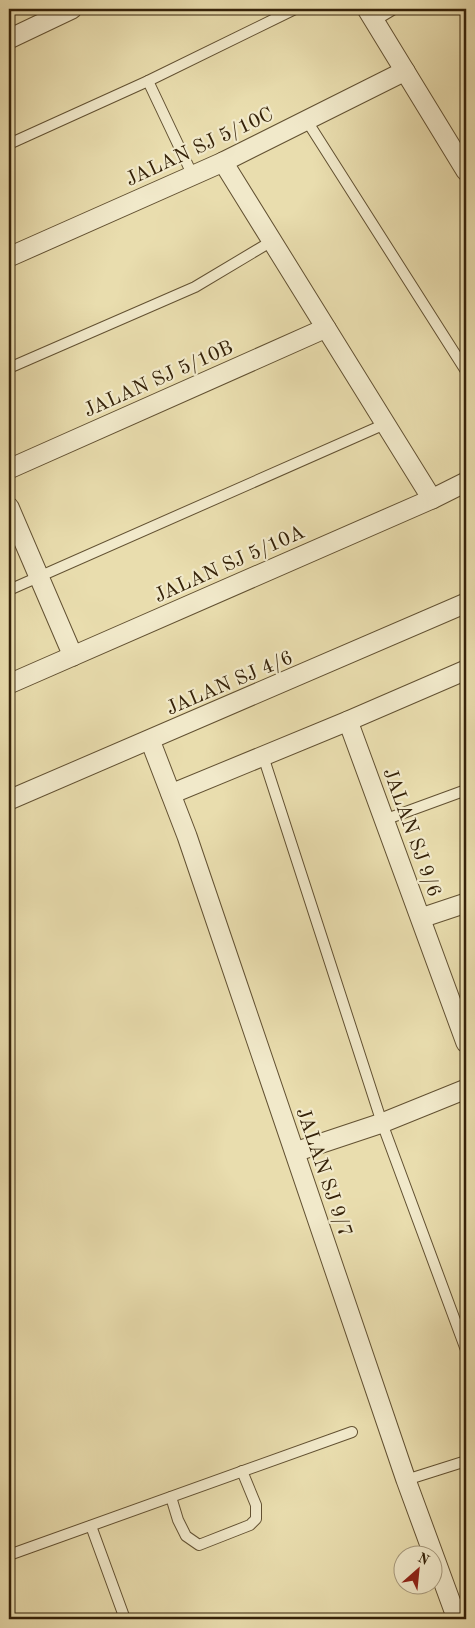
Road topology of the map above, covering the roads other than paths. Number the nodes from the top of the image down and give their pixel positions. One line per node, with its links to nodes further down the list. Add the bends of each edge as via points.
1 (72, 9): 5 (street)
2 (295, 9): 7 (lane)
3 (394, 9): 4 (lane)
4 (371, 15): 6 (street)
5 (9, 39)
6 (405, 71): 8 (street, JALAN SJ 5/10C); 11 (street)
7 (148, 81): 9 (lane); 12 (lane)
8 (307, 120): 10 (street, JALAN SJ 5/10C); 17 (lane)
9 (9, 144)
10 (223, 162): 12 (street, JALAN SJ 5/10C); 13 (street)
11 (466, 170)
12 (193, 176): 14 (street, JALAN SJ 5/10C)
13 (272, 241): 15 (street); 16 (lane, via 195,287)
14 (9, 257)
15 (326, 328): 18 (street); 19 (street, JALAN SJ 5/10B)
16 (9, 368)
17 (466, 372)
18 (385, 424): 21 (street); 23 (lane)
19 (9, 469)
20 (466, 482): 21 (street, JALAN SJ 5/10A)
21 (432, 499): 26 (street, JALAN SJ 5/10A)
22 (9, 507): 23 (street)
23 (40, 577): 24 (lane); 26 (street)
24 (9, 590)
25 (466, 603): 30 (street, JALAN SJ 4/6)
26 (73, 656): 28 (street, JALAN SJ 5/10A)
27 (466, 670): 29 (street)
28 (9, 684)
29 (348, 721): 31 (street); 35 (street, JALAN SJ 9/6)
30 (150, 740): 33 (street, JALAN SJ 9/7); 34 (street, JALAN SJ 4/6)
31 (262, 756): 33 (street); 41 (lane)
32 (466, 790): 35 (lane)
33 (171, 794): 42 (street, JALAN SJ 9/7)
34 (9, 800)
35 (384, 820): 37 (street, JALAN SJ 9/6)
36 (466, 903): 37 (street)
37 (421, 918): 38 (street, JALAN SJ 9/6)
38 (463, 1022): 39 (street, JALAN SJ 9/6)
39 (466, 1043)
40 (466, 1089): 41 (street)
41 (382, 1123): 42 (street); 43 (lane)
42 (295, 1152): 47 (street, JALAN SJ 9/7)
43 (466, 1350)
44 (352, 1432): 46 (lane)
45 (466, 1461): 47 (lane)
46 (242, 1471): 48 (lane); 48 (lane, via 256,1505 256,1518 250,1525 199,1545 186,1536)
47 (406, 1480): 52 (street, JALAN SJ 9/7)
48 (171, 1496): 49 (lane)
49 (91, 1526): 50 (lane); 51 (lane)
50 (9, 1555)
51 (125, 1619)
52 (457, 1619)

